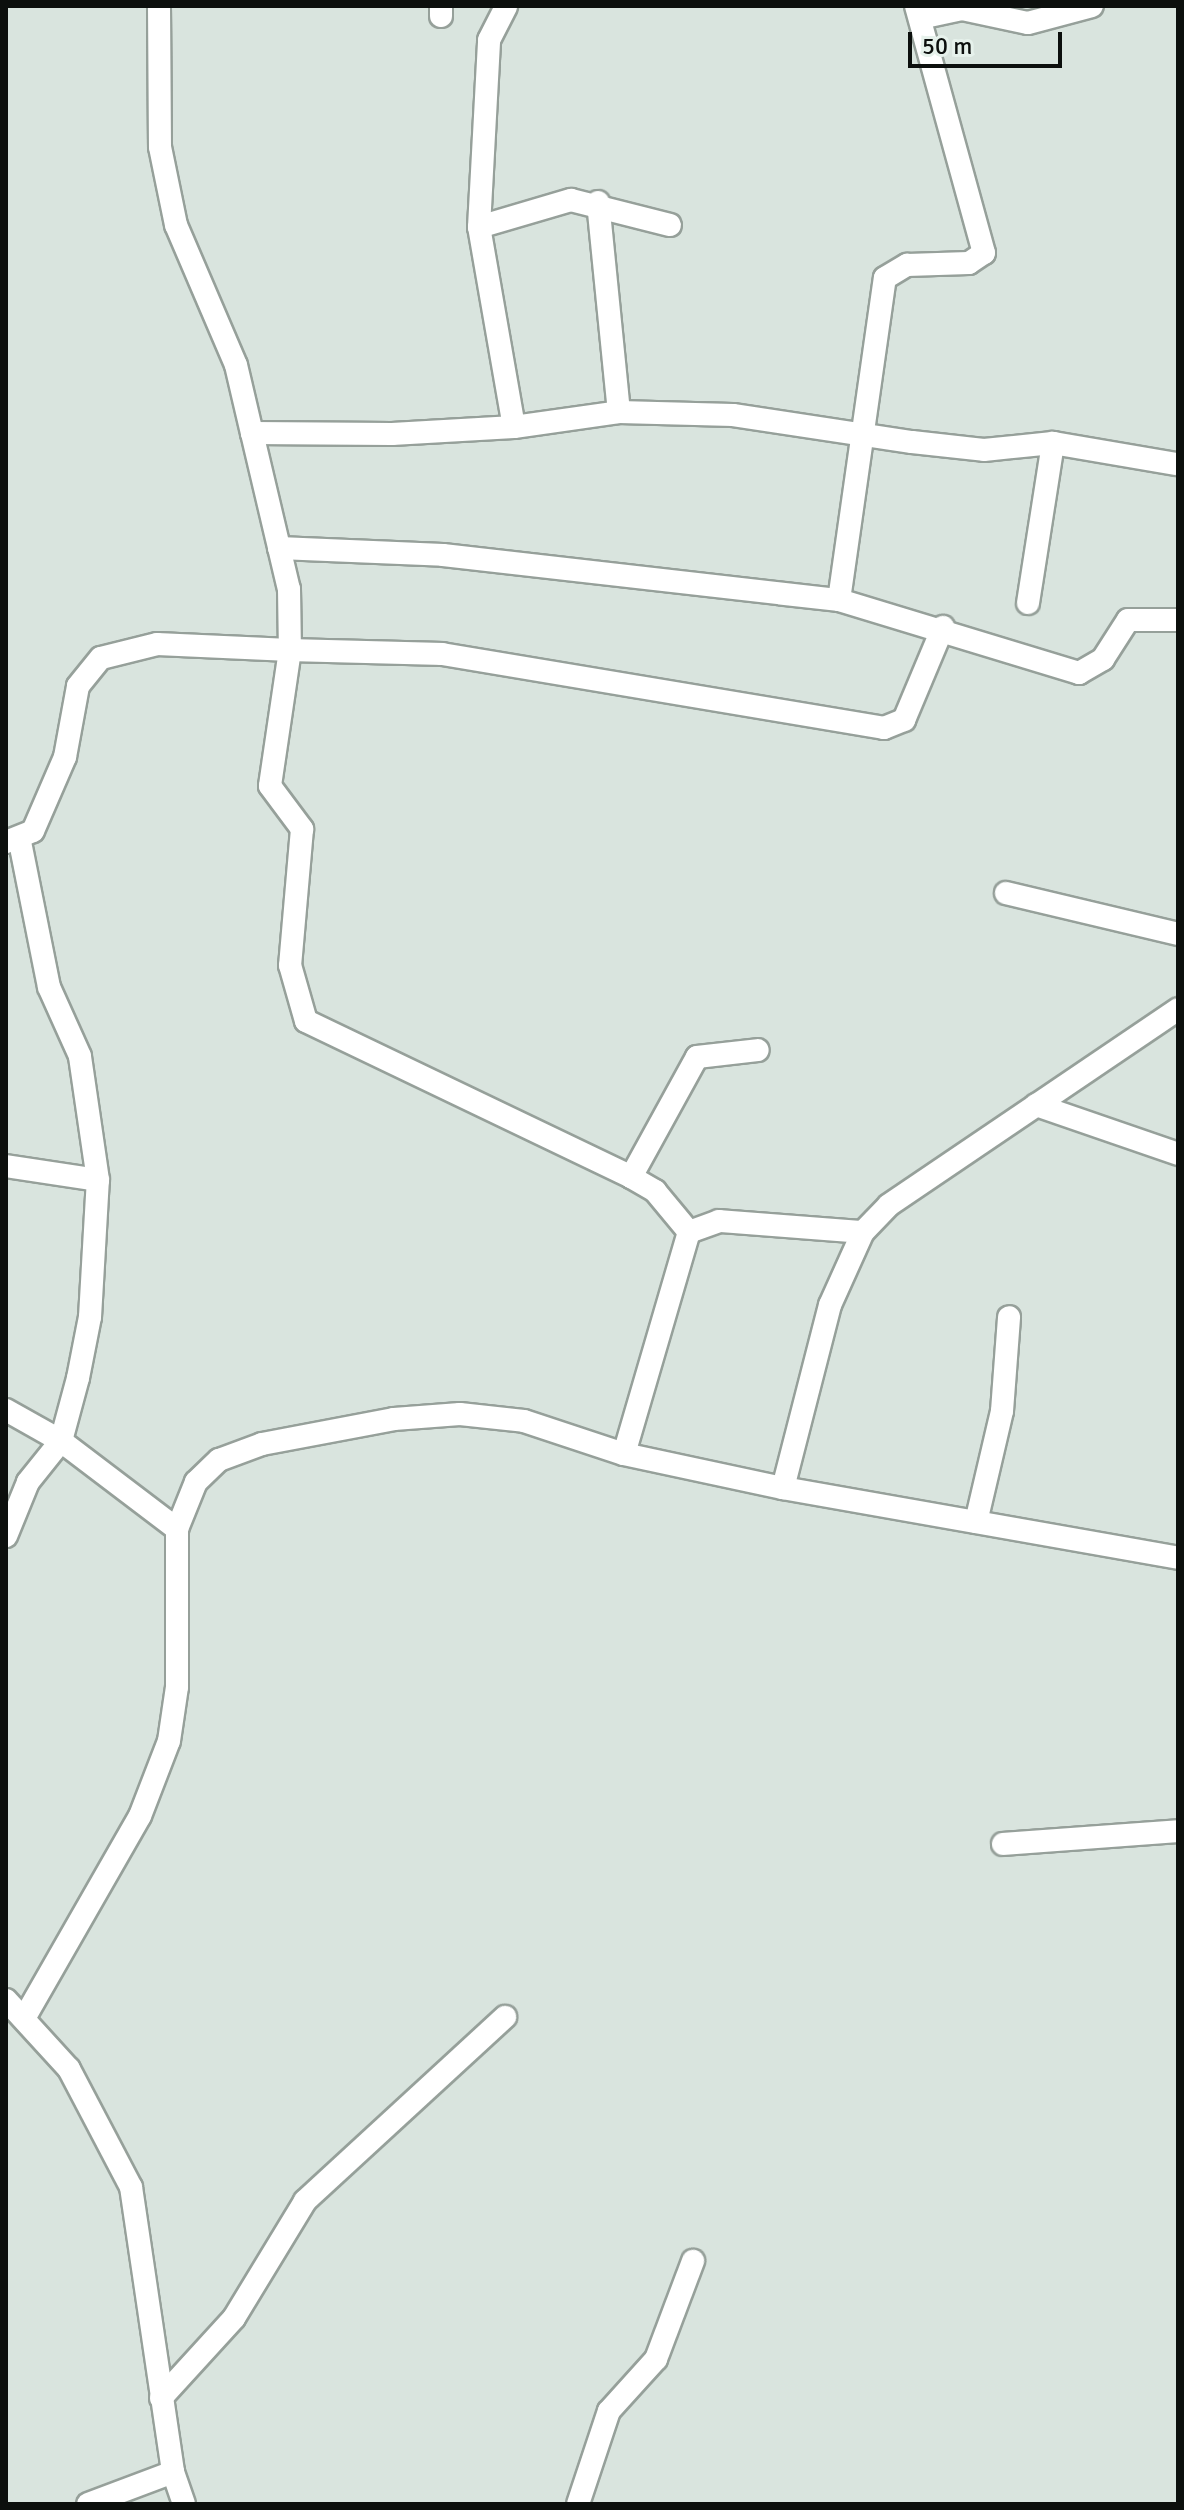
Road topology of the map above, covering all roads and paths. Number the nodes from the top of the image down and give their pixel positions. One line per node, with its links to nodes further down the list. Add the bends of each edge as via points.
1 (159, 6): 11 (street, via 160,147 173,209 236,365)
2 (506, 6): 7 (street, via 489,40)
3 (1092, 6): 4 (street, via 1028,23 962,9)
4 (918, 12): 10 (street, via 984,253 969,263 907,265 885,278)
5 (598, 202): 6 (street); 7 (street, via 551,203); 8 (street)
6 (670, 225)
7 (479, 227): 9 (street)
8 (619, 412): 9 (street); 10 (street, via 733,415)
9 (514, 427): 11 (street, via 460,434)
10 (866, 431): 12 (street, via 984,450); 15 (street)
11 (252, 433): 14 (street)
12 (1053, 443): 13 (street); 16 (street)
13 (1176, 464)
14 (279, 548): 15 (street, via 443,555); 19 (street, via 289,589)
15 (839, 600): 18 (street)
16 (1028, 603)
17 (1178, 620): 18 (street, via 1128,620 1103,659 1079,673)
18 (943, 627): 19 (street, via 904,720 884,728 442,654)
19 (290, 650): 20 (street, via 157,644 101,658 78,686 65,757 33,831); 28 (street, via 270,786 302,829 290,965 306,1021)
20 (13, 842): 29 (street, via 31,919 90,1100)
21 (1006, 893): 22 (street)
22 (1178, 934)
23 (1178, 1009): 25 (street)
24 (758, 1050): 28 (street, via 697,1057)
25 (1036, 1105): 26 (street); 31 (street, via 889,1205)
26 (1178, 1154)
27 (6, 1166): 29 (street)
28 (631, 1177): 30 (street, via 655,1191)
29 (98, 1180): 34 (street, via 90,1317)
30 (689, 1232): 31 (street, via 719,1221); 35 (street)
31 (863, 1232): 36 (street, via 830,1305)
32 (1009, 1317): 37 (street, via 1002,1411)
33 (6, 1410): 34 (street)
34 (61, 1441): 38 (street); 39 (street, via 28,1482)
35 (624, 1454): 36 (street); 38 (street, via 524,1421 460,1414 394,1419 262,1444 219,1460 196,1482)
36 (783, 1488): 37 (street)
37 (976, 1522): 40 (street)
38 (177, 1529): 44 (street, via 177,1687 169,1741 140,1816)
39 (6, 1536)
40 (1178, 1558)
41 (1178, 1831): 42 (street)
42 (1003, 1844)
43 (6, 2000): 44 (street)
44 (26, 2015): 47 (street, via 103,2125 131,2187)
45 (505, 2017): 47 (street, via 305,2201 234,2318)
46 (693, 2261): 51 (street, via 656,2359 609,2411)
47 (161, 2398): 48 (street)
48 (173, 2472): 49 (street); 50 (street)
49 (88, 2504)
50 (184, 2504)
51 (578, 2504)

